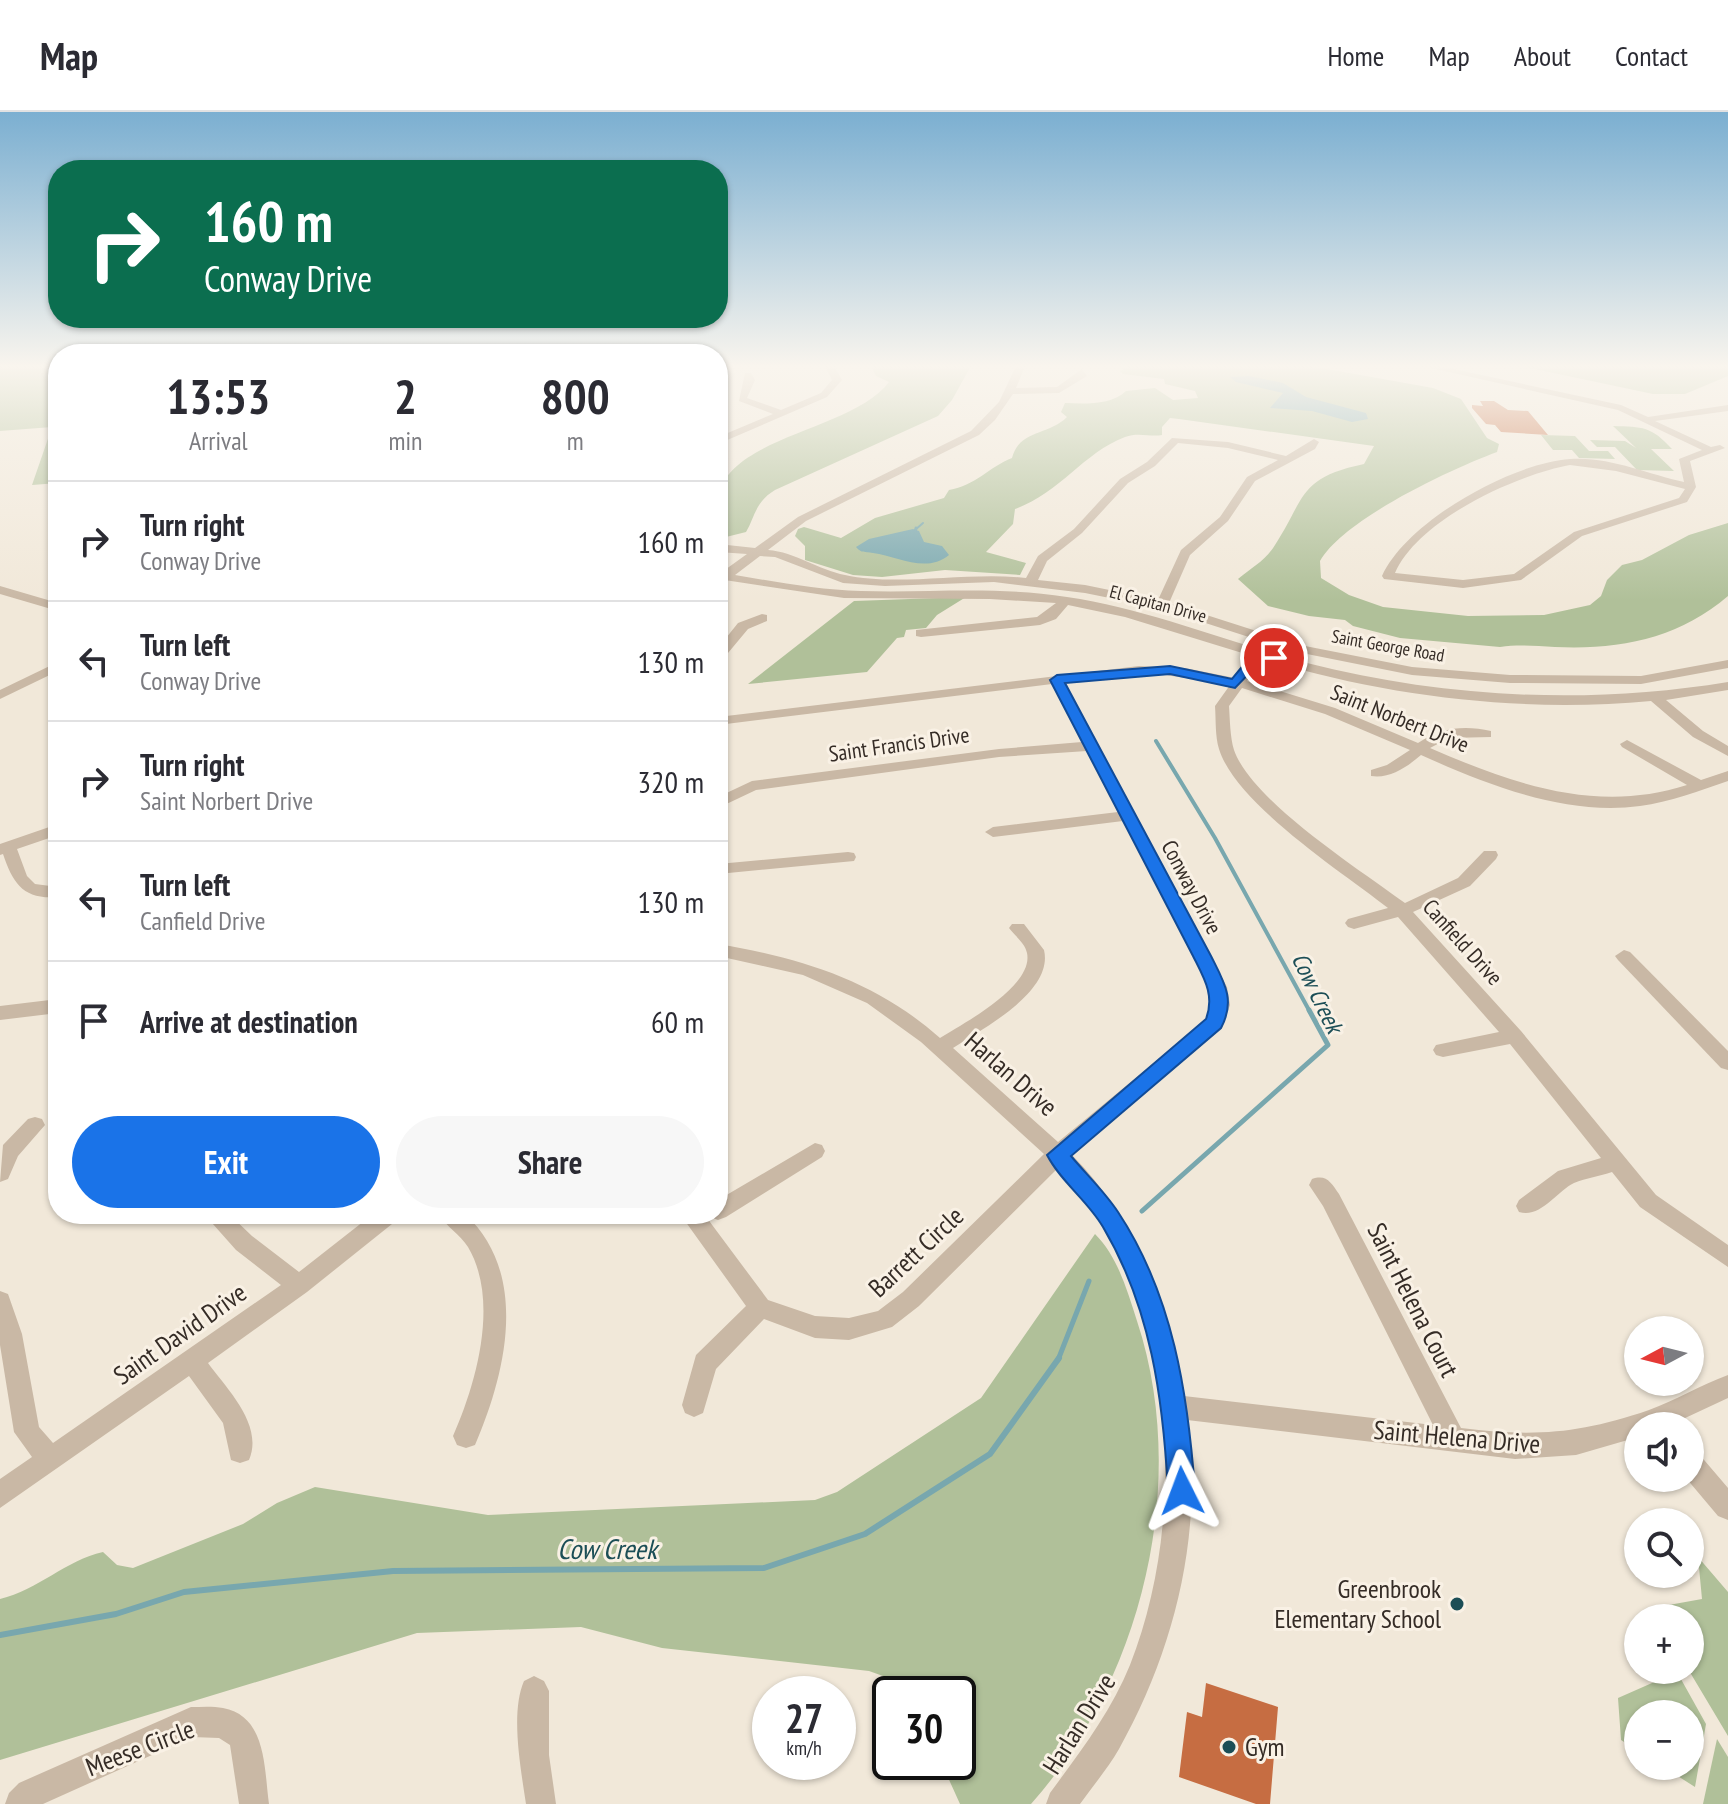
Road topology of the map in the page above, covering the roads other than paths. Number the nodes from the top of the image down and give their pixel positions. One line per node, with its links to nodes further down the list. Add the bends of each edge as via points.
1 (955, 443): 10 (street, via 802,519)
2 (1173, 443): 12 (street, via 1042,559)
3 (1207, 443): 7 (street)
4 (1313, 443): 7 (street)
5 (1701, 443): 6 (street)
6 (1721, 452): 8 (street, via 1684,459)
7 (1285, 459): 18 (street, via 1251,479 1224,519 1185,553)
8 (1691, 487): 8 (street, via 1674,505 1578,534 1517,577 1463,584 1388,576 1396,556 1438,521 1493,488 1548,465 1581,463)
9 (728, 549): 10 (street, Saint George Road)
10 (760, 554): 11 (street); 11 (street, via 756,567); 12 (street, Saint George Road, via 843,579)
11 (731, 577): 14 (street, El Capitan Drive, via 842,594 974,592)
12 (1031, 581): 18 (street, Saint George Road)
13 (0, 590): 16 (street)
14 (1066, 600): 20 (street, via 1040,621); 22 (street, El Capitan Drive, via 1164,622)
15 (48, 601): 16 (street)
16 (44, 603): 17 (street)
17 (48, 604)
18 (1162, 605): 23 (street, Saint George Road, via 1297,648 1455,675 1641,680)
19 (762, 618): 21 (street, via 743,626)
20 (921, 633)
21 (728, 644)
22 (1260, 654): 26 (street, Canfield Drive); 29 (street, El Capitan Drive, via 1348,676 1464,693)
23 (1728, 664)
24 (48, 670): 28 (street)
25 (1057, 680): 26 (street, Saint Norbert Drive, via 1169,666); 30 (street, Saint Norbert Drive); 33 (street, Conway Drive)
26 (1235, 684): 34 (street, Saint Norbert Drive, via 1345,716); 48 (street, Canfield Drive, via 1222,706 1226,748 1240,777 1266,805)
27 (1728, 686): 29 (street, El Capitan Drive)
28 (4, 690)
29 (1656, 698): 35 (street)
30 (728, 720)
31 (1486, 734): 34 (street, via 1439,734)
32 (1627, 744): 38 (street)
33 (1090, 746): 39 (street, Saint Francis Drive, via 752,786); 40 (street, Conway Drive)
34 (1419, 748): 36 (street); 38 (street, Saint Norbert Drive, via 1501,782 1581,801 1656,800)
35 (1728, 752)
36 (1376, 773)
37 (1728, 776): 38 (street, Saint Norbert Drive)
38 (1700, 786)
39 (728, 798)
40 (1127, 816): 41 (street); 61 (street, Conway Drive, via 1218,987 1221,1005 1215,1023)
41 (993, 832)
42 (48, 833): 43 (street)
43 (4, 848): 47 (street, via 24,885 32,892)
44 (1490, 855): 48 (street, via 1480,872 1449,891)
45 (848, 857): 46 (street)
46 (728, 868)
47 (48, 892)
48 (1401, 909): 49 (street); 55 (street, Canfield Drive)
49 (1354, 923)
50 (1018, 928): 56 (street, via 1034,946 1038,961 1033,977 1021,992)
51 (728, 952): 56 (street, Harlan Drive, via 804,969 852,987 894,1011)
52 (1624, 956): 58 (street)
53 (48, 1007): 54 (street)
54 (0, 1013)
55 (1514, 1036): 57 (street); 62 (street, Canfield Drive)
56 (939, 1048): 61 (street, Harlan Drive)
57 (1443, 1050)
58 (1728, 1063)
59 (35, 1125): 63 (street, via 10,1151)
60 (815, 1151): 65 (street)
61 (1057, 1155): 74 (street, Barrett Circle, via 884,1320 849,1329 815,1327); 78 (street, Harlan Drive, via 1110,1218 1149,1293)
62 (1614, 1163): 66 (street, via 1566,1177); 71 (street, Canfield Drive, via 1648,1201)
63 (0, 1173)
64 (1320, 1185): 82 (street, Saint Helena Court)
65 (728, 1202)
66 (1527, 1206)
67 (225, 1224): 72 (street)
68 (376, 1224): 72 (street, Saint David Drive)
69 (460, 1224): 81 (street, via 478,1243 496,1294 479,1409)
70 (710, 1224): 74 (street)
71 (1728, 1257)
72 (299, 1285): 75 (street, Saint David Drive)
73 (0, 1301): 84 (street, via 27,1432)
74 (760, 1307): 77 (street, via 705,1363)
75 (192, 1361): 83 (street, via 235,1419); 84 (street, Saint David Drive)
76 (1728, 1386): 79 (street, Saint Helena Drive)
77 (694, 1405)
78 (1176, 1407): 82 (street, Saint Helena Drive); 89 (street, Harlan Drive, via 1182,1491 1167,1599 1133,1698)
79 (1678, 1412)
80 (1624, 1431): 82 (street, Saint Helena Drive, via 1576,1443 1515,1447)
81 (466, 1436)
82 (1454, 1441)
83 (240, 1451)
84 (51, 1460): 86 (street, Saint David Drive)
85 (1704, 1480): 87 (street)
86 (0, 1495)
87 (1727, 1507)
88 (534, 1691): 92 (street)
89 (1071, 1800)
90 (20, 1804): 91 (street, Meese Circle, via 30,1794 191,1722 224,1723 244,1737)
91 (254, 1804)
92 (541, 1804)

